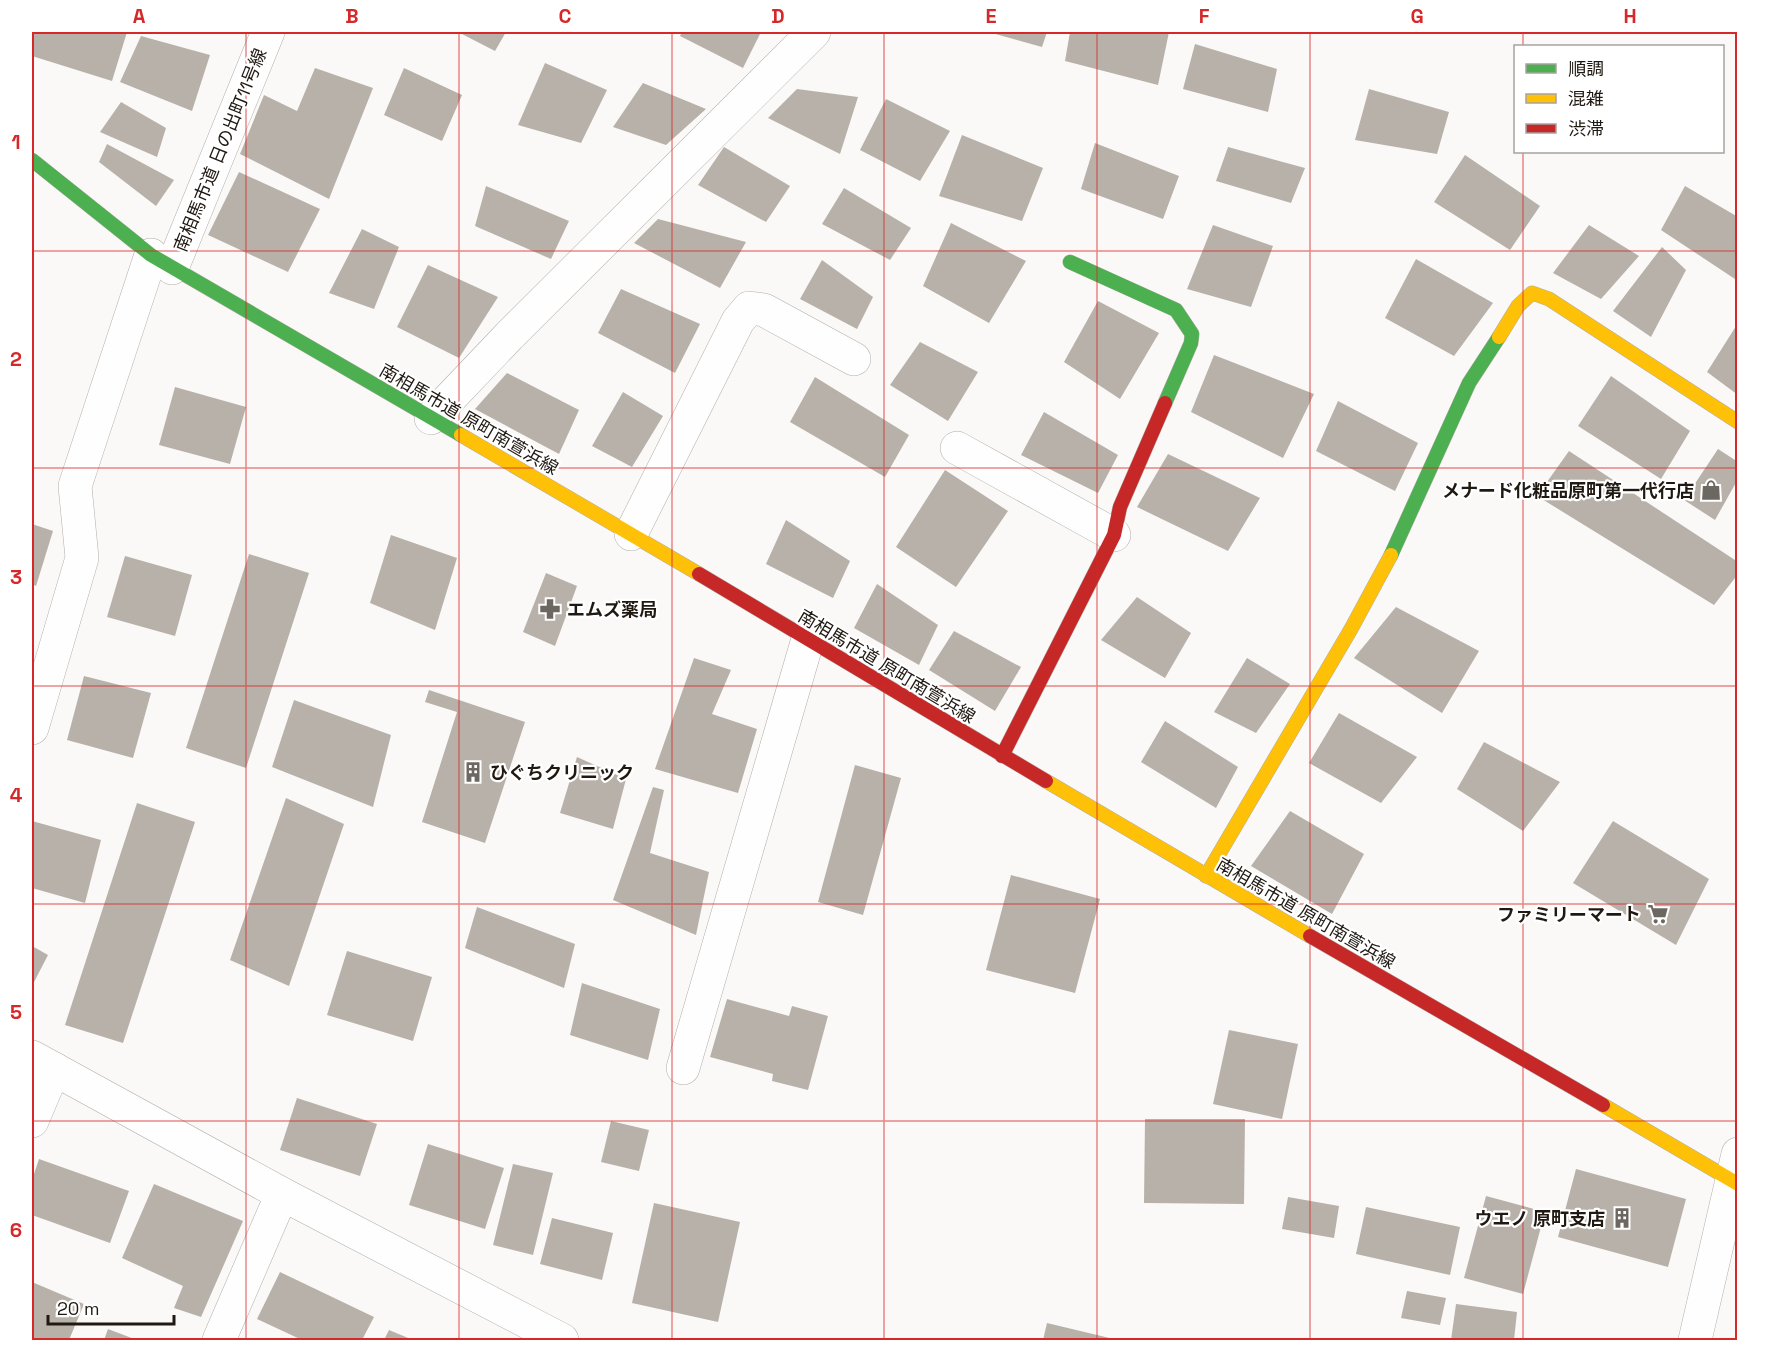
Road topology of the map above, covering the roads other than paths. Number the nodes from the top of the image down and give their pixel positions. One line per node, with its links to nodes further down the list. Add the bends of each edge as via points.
1 (268, 32): 4 (street, 南相馬市道 日の出町11号線)
2 (814, 32): 7 (street)
3 (32, 160): 4 (street, 南相馬市道 原町南萱浜線)
4 (161, 261): 7 (street, 南相馬市道 原町南萱浜線); 13 (street, 南相馬市道 日の出町11号線, via 75,486 82,558)
5 (1070, 262): 11 (street, via 1176,310 1192,334 1120,507)
6 (854, 359): 10 (street, via 764,310 749,308 738,321)
7 (431, 418): 10 (street, 南相馬市道 原町南萱浜線)
8 (1737, 422): 15 (street, via 1549,299 1532,293 1518,306 1469,383 1390,556 1351,630)
9 (957, 448): 11 (street)
10 (630, 534): 12 (street, 南相馬市道 原町南萱浜線)
11 (1114, 535): 14 (street)
12 (808, 639): 14 (street, 南相馬市道 原町南萱浜線); 17 (street)
13 (32, 728)
14 (1002, 756): 15 (street, 南相馬市道 原町南萱浜線)
15 (1206, 876): 19 (street, 南相馬市道 原町南萱浜線)
16 (43, 1063): 18 (street); 20 (street)
17 (683, 1068)
18 (32, 1121)
19 (1735, 1172): 23 (street)
20 (282, 1194): 21 (street); 22 (street)
21 (219, 1341)
22 (562, 1341)
23 (1695, 1341)

